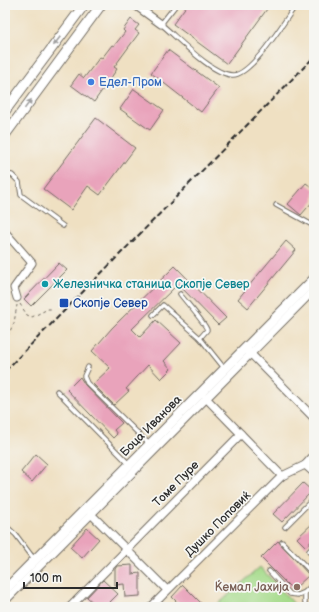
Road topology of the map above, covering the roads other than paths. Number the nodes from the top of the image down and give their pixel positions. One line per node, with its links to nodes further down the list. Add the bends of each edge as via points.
1 (101, 5): 8 (street, one-way to 1)
2 (135, 5): 6 (street)
3 (176, 5): 6 (lane)
4 (296, 5): 6 (lane, via 269,44 245,71 232,76 220,72 182,44)
5 (80, 6): 7 (street, one-way to 7)
6 (161, 24)
7 (5, 111)
8 (5, 135)
9 (5, 174): 11 (lane, via 12,175 19,182 21,195)
10 (276, 205): 12 (lane)
11 (63, 226)
12 (314, 226)
13 (5, 232): 17 (street, via 32,263 14,288)
14 (314, 279): 20 (street, Боца Иванова)
15 (314, 290): 20 (street)
16 (180, 294): 19 (lane, via 206,325 207,330)
17 (17, 298)
18 (153, 316): 19 (lane, via 163,305)
19 (200, 338): 22 (lane)
20 (248, 350): 22 (street, Боца Иванова); 24 (street); 25 (street)
21 (88, 367): 27 (lane, via 84,376 87,383)
22 (224, 368): 27 (street, Боца Иванова)
23 (58, 391): 29 (lane)
24 (206, 398): 26 (street); 32 (street)
25 (314, 418)
26 (241, 434): 33 (street); 40 (street, Томе Пуре)
27 (150, 444): 29 (street, Боца Иванова)
28 (314, 455): 30 (street)
29 (130, 464): 32 (street, Боца Иванова)
30 (305, 465): 31 (street); 33 (street, Душко Поповиќ)
31 (314, 473)
32 (125, 475): 35 (street); 42 (street, Боца Иванова)
33 (282, 476): 47 (street, Душко Поповиќ)
34 (314, 498): 37 (lane)
35 (91, 514): 40 (street); 49 (street)
36 (5, 525): 42 (lane)
37 (285, 527)
38 (282, 542): 44 (lane)
39 (314, 546): 41 (lane)
40 (126, 549): 47 (street); 51 (street, Томе Пуре)
41 (309, 551)
42 (35, 560): 46 (street, Боца Иванова)
43 (269, 571): 48 (lane, via 290,594 298,595)
44 (314, 575)
45 (314, 583): 48 (lane)
46 (5, 590)
47 (168, 590): 52 (street, Душко Поповиќ)
48 (305, 592): 50 (lane)
49 (5, 601)
50 (305, 603)
51 (70, 607)
52 (151, 607)

